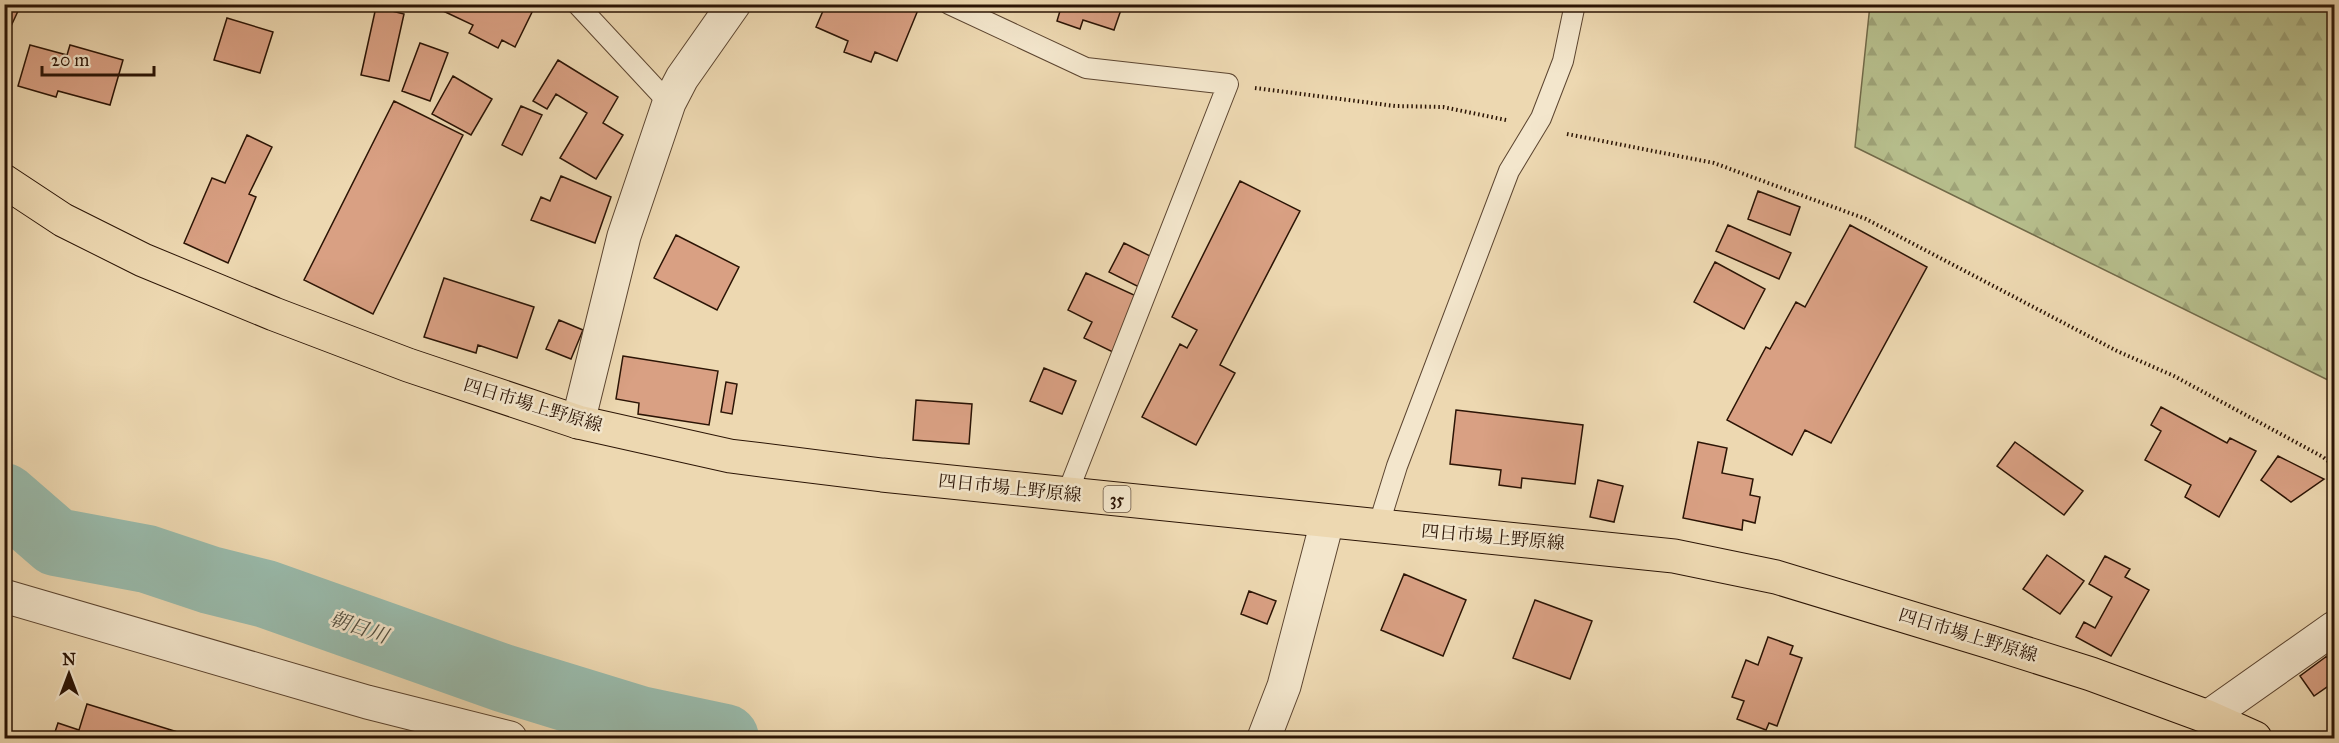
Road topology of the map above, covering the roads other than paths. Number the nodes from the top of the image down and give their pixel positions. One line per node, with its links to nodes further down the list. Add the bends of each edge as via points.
1 (577, 4): 5 (lane)
2 (734, 4): 5 (street)
3 (950, 4): 8 (lane, via 1086,68 1228,84)
4 (1575, 4): 10 (lane, via 1563,61 1535,127 1509,171 1397,466)
5 (669, 103): 7 (street, via 624,236)
6 (4, 181): 7 (main road, 四日市場上野原線 / 35, via 63,220 154,264 408,365)
7 (578, 422): 8 (main road, 四日市場上野原線 / 35, via 730,456)
8 (1066, 494): 9 (main road, 四日市場上野原線 / 35)
9 (1327, 522): 10 (main road, 四日市場上野原線 / 35); 15 (street, via 1284,686)
10 (1378, 527): 13 (main road, 四日市場上野原線 / 35, via 1674,556 1776,577 2091,674)
11 (4, 596): 14 (street, via 367,702)
12 (2334, 628): 13 (street)
13 (2208, 717): 16 (main road, 四日市場上野原線 / 35)
14 (510, 738)
15 (1264, 738)
16 (2255, 738)

